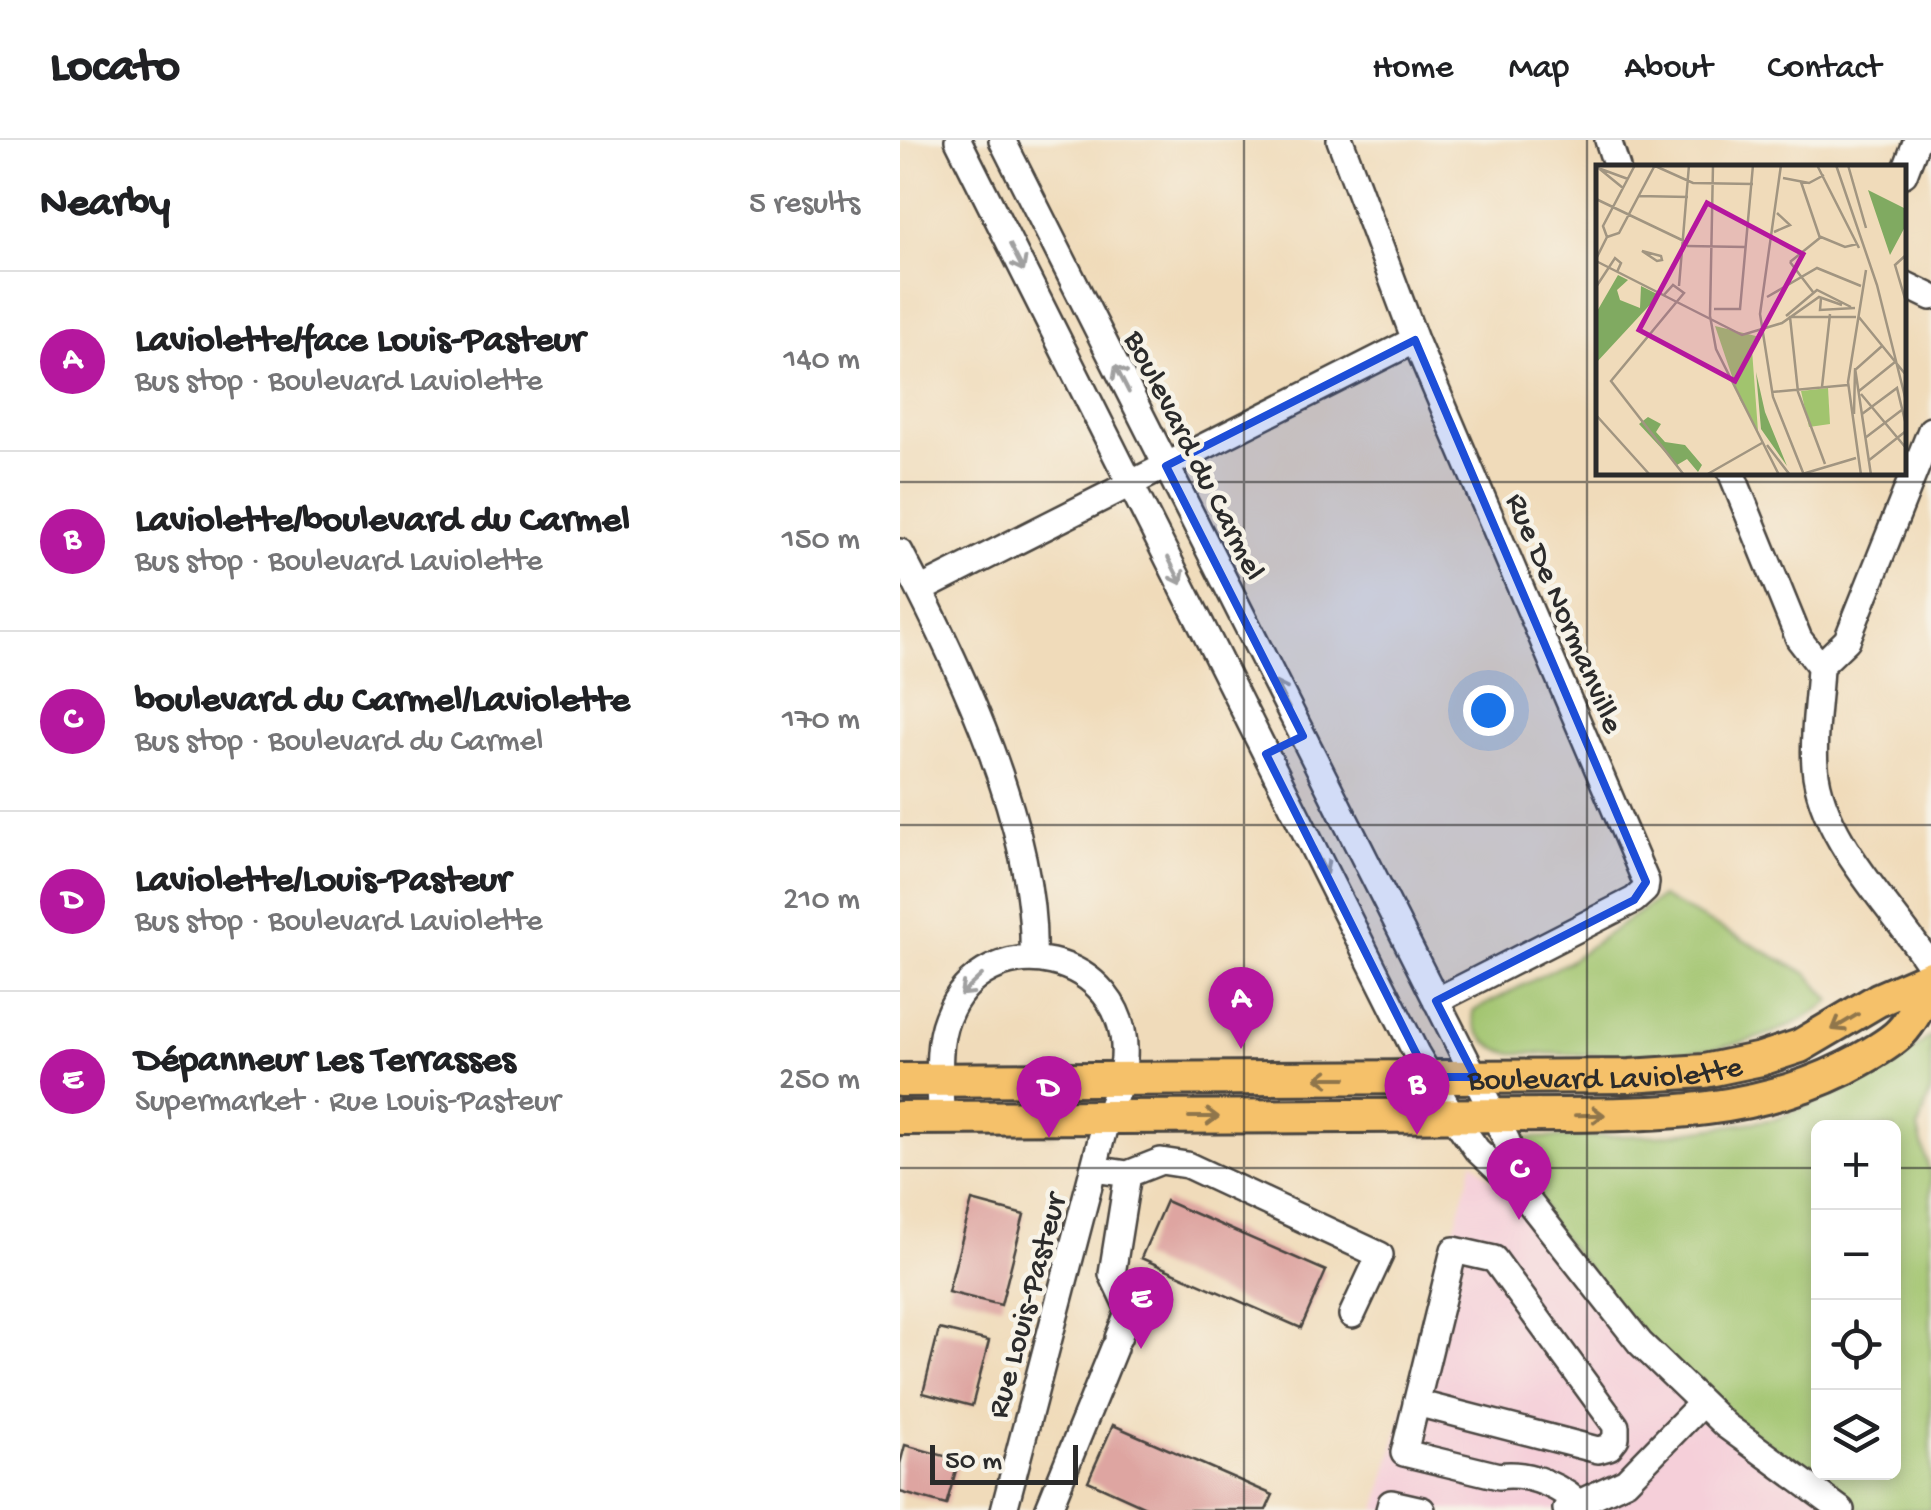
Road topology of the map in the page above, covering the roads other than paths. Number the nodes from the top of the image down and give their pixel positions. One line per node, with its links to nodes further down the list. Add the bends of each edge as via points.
1 (958, 140): 9 (street, Boulevard du Carmel)
2 (1002, 140): 8 (street, Boulevard du Carmel)
3 (1340, 140): 12 (street, Rue De Normanville)
4 (1608, 140): 6 (street)
5 (1917, 140): 7 (street)
6 (1616, 165)
7 (1906, 169)
8 (1033, 202): 9 (street); 14 (street, Boulevard du Carmel, one-way to 8)
9 (998, 220): 16 (street, Boulevard du Carmel, one-way to 16)
10 (1906, 285): 11 (street)
11 (1931, 297)
12 (1415, 340): 14 (street); 24 (street, Rue De Normanville, via 1646,882 1634,900)
13 (1931, 430): 18 (street, via 1847,640)
14 (1166, 466): 16 (street); 19 (street, Boulevard du Carmel, one-way to 14)
15 (1731, 475): 18 (street, via 1799,639)
16 (1131, 484): 17 (street); 20 (street, Boulevard du Carmel, one-way to 20)
17 (907, 567): 21 (street, via 964,683 1002,787 1022,863)
18 (1820, 666): 22 (street, via 1814,752 1822,800 1841,841)
19 (1302, 736): 20 (street); 24 (street, Boulevard du Carmel)
20 (1266, 754): 25 (street, Boulevard du Carmel, one-way to 25)
21 (1033, 959): 27 (street, via 1074,968 1108,998 1124,1039); 29 (street, one-way to 29, via 1002,964 964,989 943,1028)
22 (1931, 967)
23 (1931, 980): 26 (main road, Boulevard Laviolette, one-way to 26, via 1878,1000 1800,1046 1733,1066 1644,1075); 30 (main road, Boulevard Laviolette, one-way to 23, via 1674,1114 1782,1095 1854,1064 1897,1036)
24 (1436, 1001): 26 (street, Boulevard du Carmel)
25 (1428, 1077): 26 (main road, Boulevard Laviolette); 27 (main road, Boulevard Laviolette, one-way to 27); 32 (street, Boulevard du Carmel)
26 (1475, 1077): 30 (street, Boulevard du Carmel)
27 (1122, 1079): 29 (main road, Boulevard Laviolette); 31 (street, Rue Louis-Pasteur)
28 (900, 1080): 29 (main road, Boulevard Laviolette)
29 (941, 1080): 33 (street)
30 (1493, 1114): 32 (main road, Boulevard Laviolette); 37 (street, Boulevard du Carmel)
31 (1106, 1116): 32 (main road, Boulevard Laviolette, one-way to 32); 33 (main road, Boulevard Laviolette); 35 (street, Rue Louis-Pasteur)
32 (1452, 1116): 37 (street, Boulevard du Carmel)
33 (941, 1117): 34 (main road, Boulevard Laviolette)
34 (900, 1118)
35 (1093, 1169): 36 (street); 42 (street, Rue Louis-Pasteur)
36 (1128, 1174): 38 (street, via 1161,1161 1188,1165 1380,1255); 43 (street, via 1112,1274 1128,1310)
37 (1518, 1187): 40 (street, Boulevard du Carmel, via 1626,1326)
38 (1352, 1315)
39 (1416, 1403): 39 (street, via 1598,1450 1616,1438 1616,1426 1494,1260 1454,1250); 41 (street, via 1404,1453 1546,1482)
40 (1701, 1404): 41 (street, via 1626,1481); 46 (street, Boulevard du Carmel)
41 (1571, 1504)
42 (1004, 1510)
43 (1048, 1510)
44 (1390, 1510): 45 (street, via 1391,1503)
45 (1422, 1510)
46 (1841, 1510)

